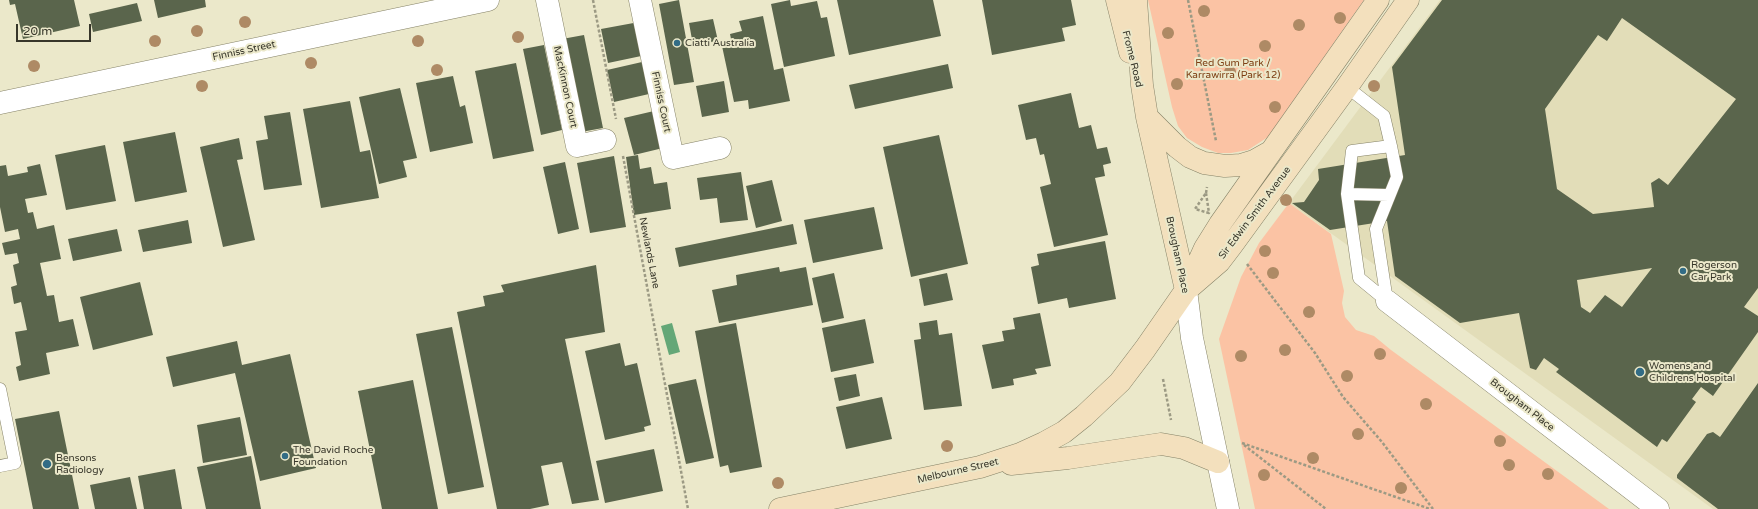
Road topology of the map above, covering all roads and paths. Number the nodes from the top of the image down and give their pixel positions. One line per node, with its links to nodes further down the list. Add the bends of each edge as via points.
1 (488, 0): 11 (street, Finniss Street)
2 (547, 0): 13 (street, MacKinnon Court, via 578,146)
3 (593, 0): 13 (path, Newlands Lane)
4 (640, 0): 16 (street, Finniss Court, via 673,158)
5 (1117, 0): 12 (main road, Frome Road)
6 (1136, 0): 12 (main road, Brougham Place)
7 (1188, 0): 14 (path)
8 (1378, 0): 17 (main road, Sir Edwin Smith Avenue)
9 (1408, 0): 10 (main road, Sir Edwin Smith Avenue)
10 (1347, 87): 15 (lane, via 1384,116); 20 (main road, Sir Edwin Smith Avenue)
11 (0, 103)
12 (1146, 117): 17 (main road, via 1177,147 1204,163 1241,165); 21 (main road, Brougham Place)
13 (614, 138): 31 (path, Newlands Lane)
14 (1215, 143)
15 (1391, 146): 18 (lane, via 1352,151); 19 (lane, via 1397,177)
16 (720, 148)
17 (1271, 151): 21 (main road, Sir Edwin Smith Avenue, via 1205,248)
18 (1347, 194): 19 (lane); 22 (lane, via 1359,278)
19 (1389, 195): 22 (lane, via 1376,229)
20 (1232, 245): 21 (main road, Sir Edwin Smith Avenue, via 1212,269); 35 (path, via 1315,353 1343,397 1382,442)
21 (1186, 290): 26 (street, Brougham Place, via 1192,338); 30 (main road, Melbourne Street, via 1120,382 1084,416 1064,432 1044,443)
22 (1387, 301): 36 (street, Brougham Place)
23 (1163, 379): 25 (path)
24 (0, 389): 29 (lane, via 15,463)
25 (1171, 420)
26 (1210, 423): 27 (path); 28 (street, Brougham Place)
27 (1242, 443): 34 (path); 35 (path)
28 (1218, 462): 30 (main road, via 1184,448 1161,444 1068,458); 33 (street, Brougham Place)
29 (0, 466)
30 (980, 467): 32 (main road, Melbourne Street)
31 (688, 509)
32 (780, 509)
33 (1228, 509)
34 (1326, 509)
35 (1431, 509)
36 (1658, 509)

